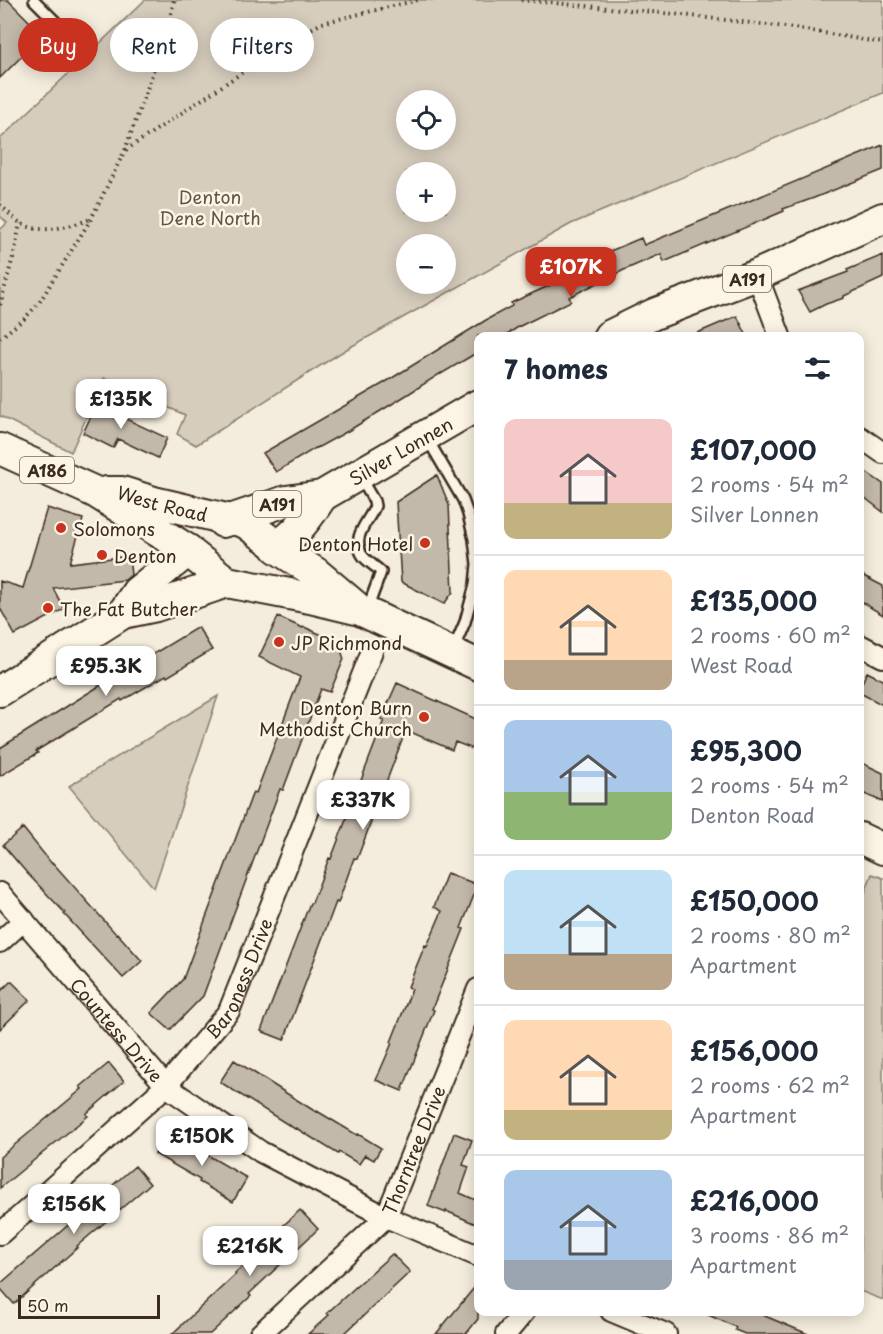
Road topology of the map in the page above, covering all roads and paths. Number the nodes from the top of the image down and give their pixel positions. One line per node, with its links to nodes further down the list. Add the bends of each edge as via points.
1 (34, 0): 5 (lane)
2 (174, 0): 7 (path)
3 (418, 0): 7 (path, via 322,23)
4 (521, 0): 6 (path, via 674,14)
5 (52, 18)
6 (883, 43)
7 (125, 150): 10 (path)
8 (0, 205): 11 (path)
9 (883, 218): 12 (main road, A191)
10 (91, 219): 11 (path, via 50,229); 16 (path, via 39,303)
11 (20, 223): 13 (path)
12 (757, 274): 14 (main road, A191); 15 (street)
13 (0, 305)
14 (617, 332)
15 (779, 332)
16 (0, 338)
17 (474, 407): 18 (main road, Silver Lonnen / A191)
18 (425, 435): 22 (main road, Silver Lonnen / A191); 26 (lane, via 463,500)
19 (864, 440): 21 (street)
20 (0, 449): 24 (main road, West Road / A186)
21 (883, 453)
22 (358, 474): 23 (main road, Silver Lonnen / A191); 34 (lane, via 375,506 360,531 359,543 362,555 381,572)
23 (306, 504): 24 (main road, via 252,498); 25 (main road, Silver Lonnen / A191); 27 (main road, Silver Lonnen / A191, via 287,539); 31 (main road)
24 (155, 516): 25 (main road, West Road / A186); 28 (main road, West Road / A186); 29 (main road, via 159,552)
25 (232, 519): 27 (main road, A186, via 246,523); 28 (main road, A191, via 208,530)
26 (474, 539)
27 (277, 547): 30 (main road, A191, via 248,574); 31 (main road, A186)
28 (188, 550): 29 (main road, A191); 30 (main road, A186)
29 (152, 580): 35 (main road, A191, via 137,592)
30 (229, 582): 31 (main road, A186); 33 (main road, A191)
31 (313, 585): 33 (main road, via 268,600); 34 (main road, A186)
32 (474, 589): 38 (lane)
33 (174, 601): 35 (main road, A191)
34 (363, 612): 38 (main road, A186)
35 (123, 613): 41 (main road, A191)
36 (864, 647): 39 (street)
37 (372, 651): 48 (street, Baroness Drive, via 228,1011)
38 (452, 653): 40 (main road, A186)
39 (883, 657)
40 (474, 663)
41 (0, 691)
42 (864, 840): 43 (main road)
43 (883, 849)
44 (0, 893): 45 (street, Countess Drive)
45 (24, 920): 46 (street); 48 (street, Countess Drive)
46 (0, 942)
47 (474, 999): 49 (street, Thorntree Drive)
48 (166, 1086): 49 (street, Countess Drive, via 261,1152); 50 (street, Baroness Drive)
49 (386, 1217): 51 (street, Countess Drive); 54 (street, Thorntree Drive)
50 (0, 1234)
51 (474, 1254)
52 (521, 1316): 55 (street)
53 (622, 1316): 56 (street)
54 (260, 1334)
55 (506, 1334)
56 (666, 1334)

